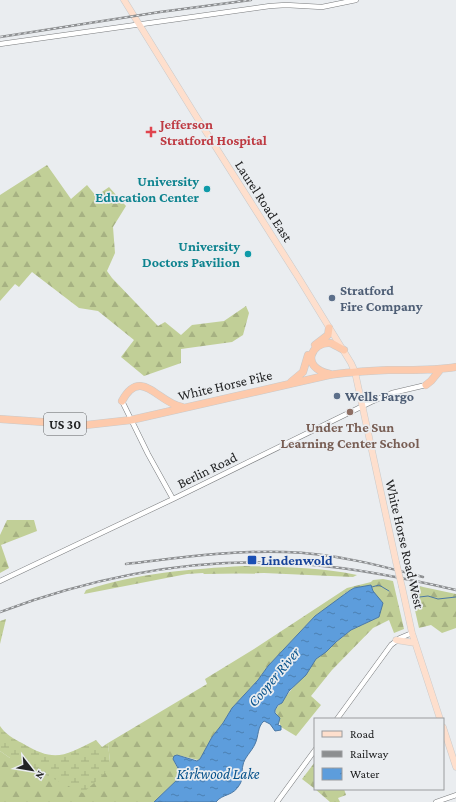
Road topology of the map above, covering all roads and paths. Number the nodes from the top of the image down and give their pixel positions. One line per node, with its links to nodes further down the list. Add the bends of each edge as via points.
1 (124, 0): 3 (main road, Laurel Road East)
2 (356, 0): 3 (street, via 322,7 270,6)
3 (139, 24): 4 (street); 5 (main road, Laurel Road East)
4 (0, 44)
5 (329, 328): 6 (main road, Laurel Road East); 12 (highway, via 328,335 309,351 303,372)
6 (344, 350): 10 (main road, Laurel Road East); 11 (highway, via 326,343 316,349 311,356 314,367)
7 (456, 367): 9 (highway, White Horse Pike / US 30)
8 (422, 370): 9 (highway, White Horse Pike / US 30); 10 (highway, White Horse Pike / US 30); 13 (highway, via 428,376)
9 (440, 370): 13 (highway)
10 (355, 372): 11 (highway, White Horse Pike / US 30); 15 (main road, White Horse Road West)
11 (334, 374): 12 (highway, White Horse Pike / US 30)
12 (289, 384): 16 (highway, White Horse Pike / US 30)
13 (426, 385): 15 (street, Berlin Road, via 392,393)
14 (122, 401): 16 (highway, via 130,389 140,386 154,391 171,404); 18 (street)
15 (362, 406): 19 (street, Berlin Road); 21 (main road, White Horse Road West, bridge)
16 (184, 408): 18 (highway, White Horse Pike / US 30)
17 (0, 419): 18 (highway, White Horse Pike / US 30, via 86,425)
18 (131, 420): 19 (street)
19 (173, 499): 20 (street, Berlin Road)
20 (0, 581)
21 (412, 633): 22 (street); 23 (main road, White Horse Road West)
22 (396, 640): 23 (main road); 24 (street)
23 (415, 644): 25 (main road, White Horse Road West)
24 (338, 718)
25 (440, 718)
26 (444, 730): 28 (main road)
27 (314, 751): 30 (street)
28 (456, 766)
29 (456, 795): 31 (street)
30 (277, 802)
31 (436, 802)

